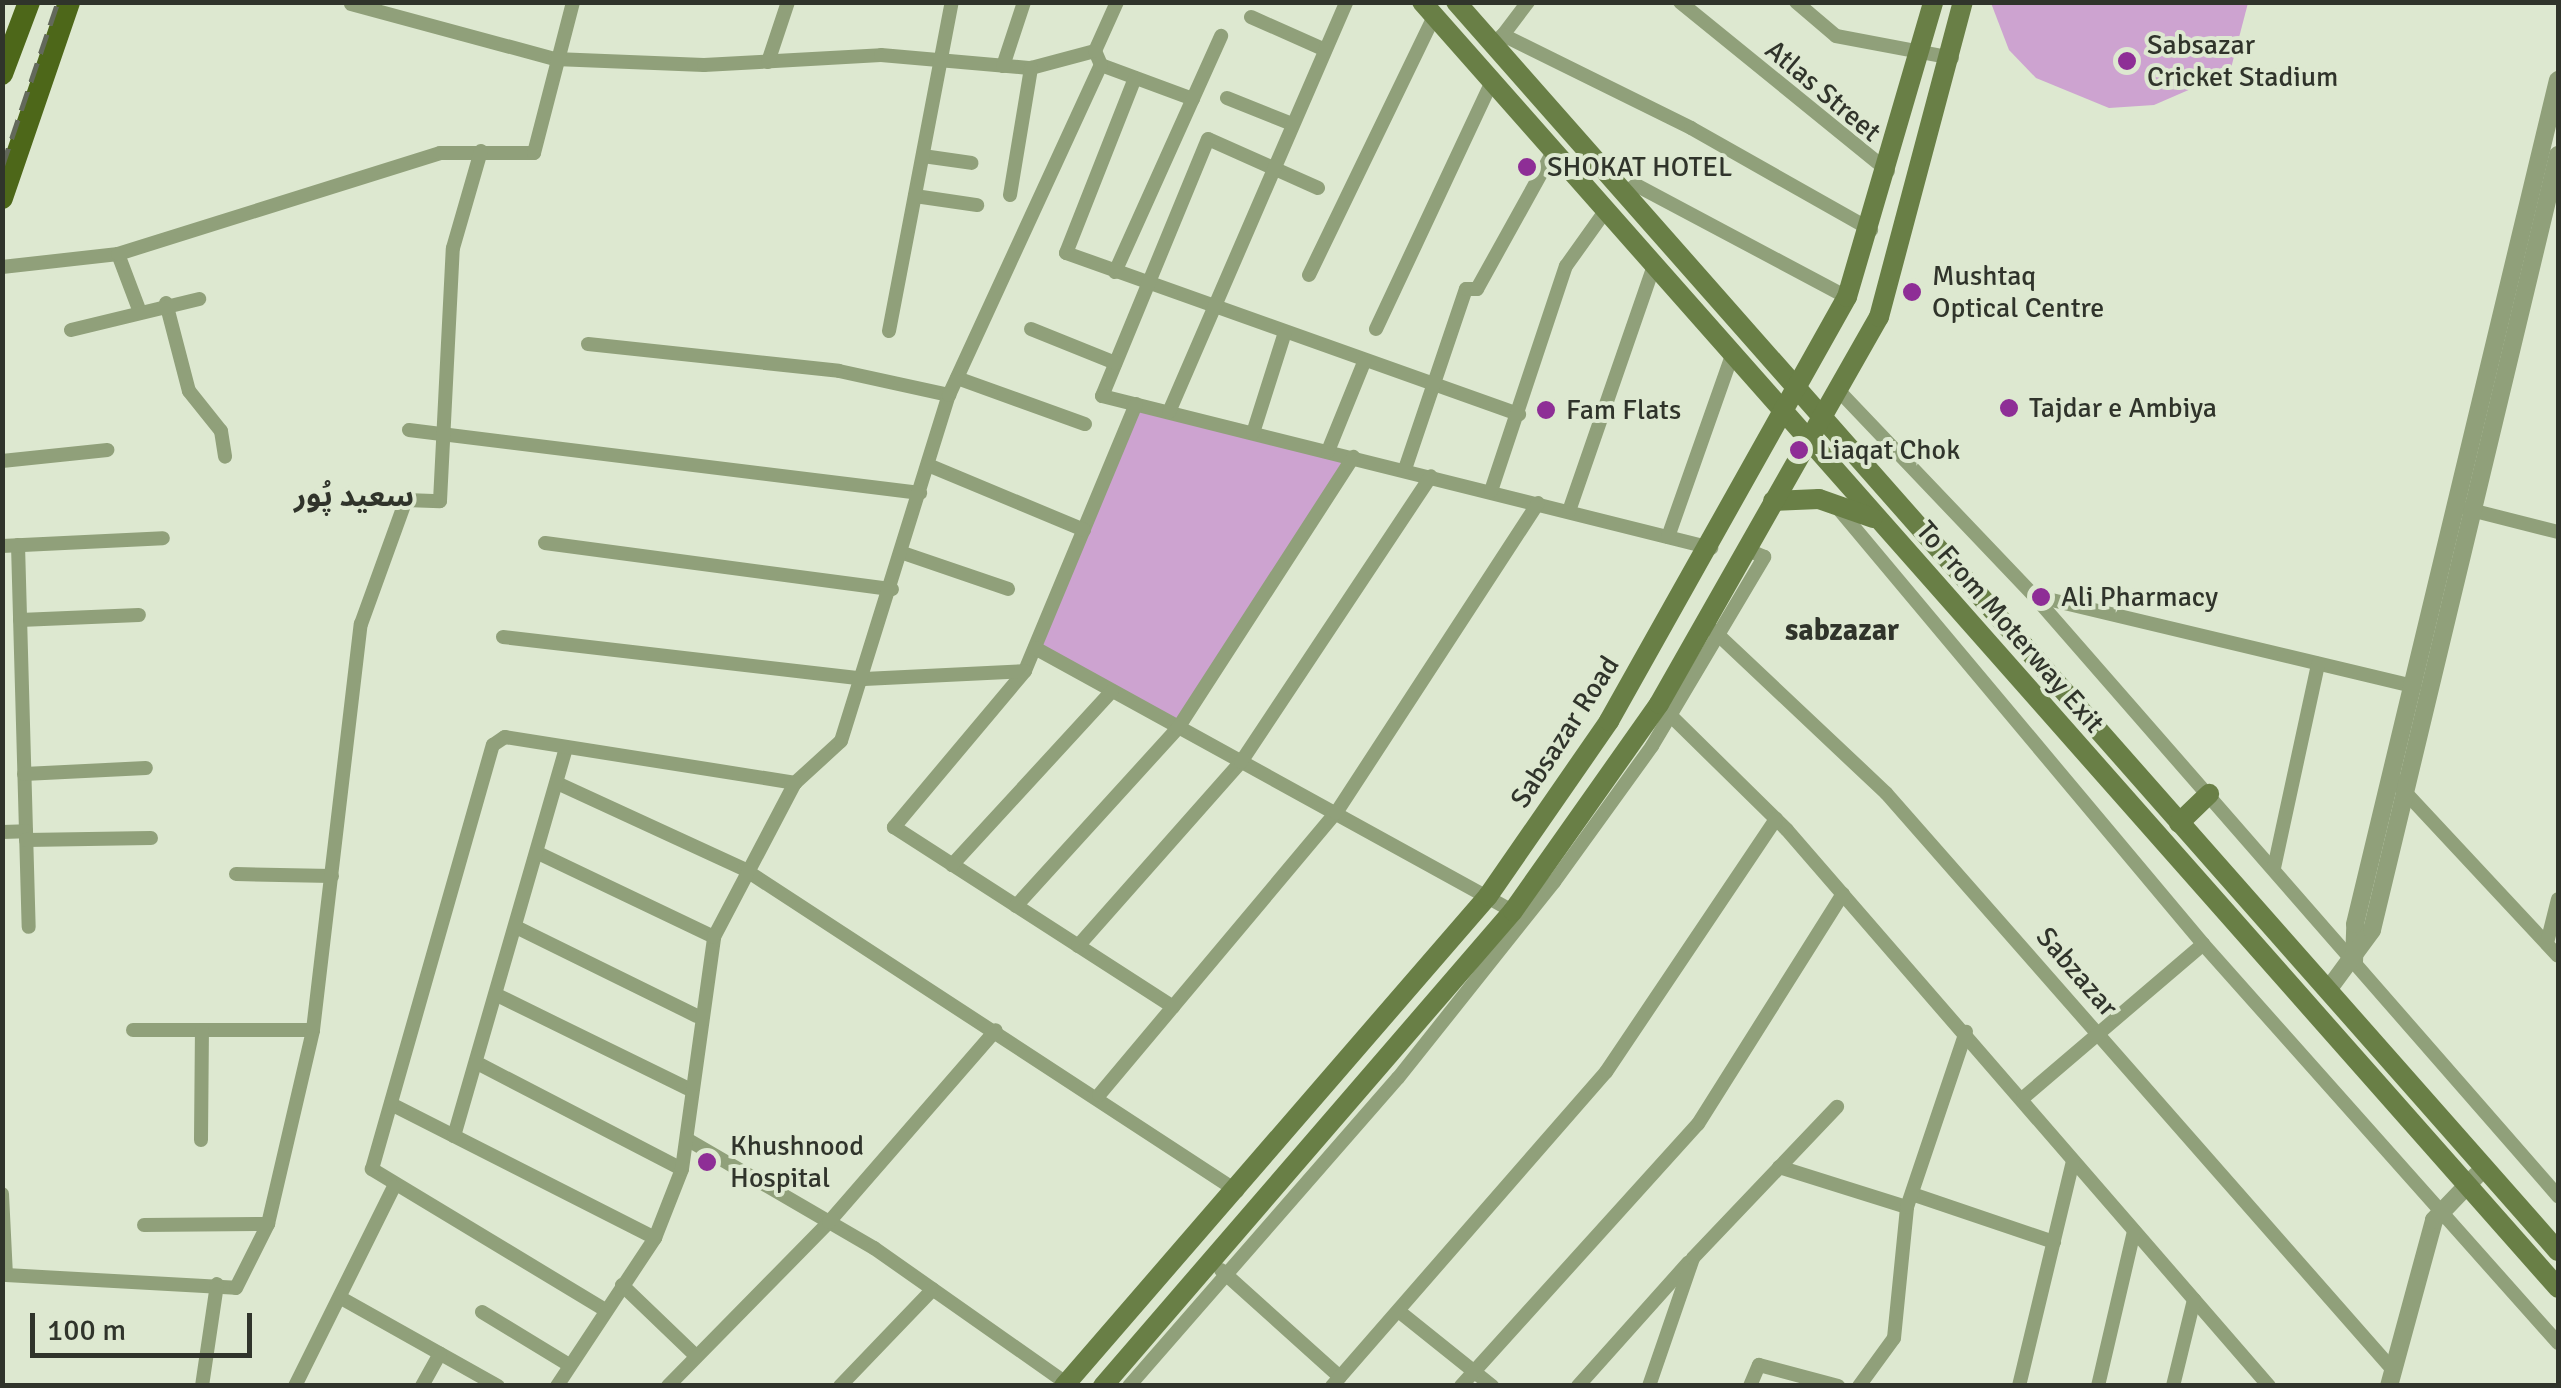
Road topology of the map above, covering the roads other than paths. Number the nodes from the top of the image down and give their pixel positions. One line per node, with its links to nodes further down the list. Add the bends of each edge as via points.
1 (29, 2): 29 (main road)
2 (70, 2): 47 (main road)
3 (573, 2): 24 (street)
4 (788, 2): 25 (street)
5 (952, 2): 26 (street)
6 (1024, 2): 27 (street)
7 (1117, 2): 22 (street)
8 (1346, 2): 20 (street)
9 (1456, 2): 19 (main road, To From Moterway Exit)
10 (1528, 2): 19 (street)
11 (1680, 2): 42 (street, Atlas Street)
12 (1796, 2): 21 (street, via 1836,36)
13 (1933, 2): 21 (main road, Sabsazar Road)
14 (1964, 2): 23 (main road)
15 (351, 4): 24 (street)
16 (1428, 9): 31 (main road, To From Moterway Exit); 55 (street)
17 (1251, 17): 20 (street)
18 (1221, 36): 34 (street)
19 (1498, 39): 44 (main road, To From Moterway Exit); 50 (street)
20 (1325, 50): 35 (street)
21 (1920, 50): 23 (street); 42 (main road, Sabsazar Road)
22 (1098, 58): 28 (street); 30 (street); 71 (street)
23 (1952, 58): 73 (main road, via 1890,292)
24 (555, 59): 25 (street); 37 (street, via 534,154)
25 (768, 62): 26 (street)
26 (941, 62): 27 (street); 39 (street)
27 (1003, 66): 28 (street)
28 (1031, 68): 45 (street)
29 (2, 74)
30 (1135, 78): 34 (street); 54 (street, via 1064,246)
31 (1492, 80): 36 (main road, To From Moterway Exit); 63 (street)
32 (2558, 80): 99 (street)
33 (1227, 98): 35 (street)
34 (1193, 99): 54 (street)
35 (1292, 124): 41 (street)
36 (1554, 150): 49 (main road, To From Moterway Exit); 72 (street, via 1477,289 1466,289)
37 (480, 151): 51 (street, via 408,162 325,196); 84 (street, via 453,248)
38 (2558, 155): 99 (street)
39 (923, 156): 40 (street); 46 (street)
40 (972, 163)
41 (1272, 168): 43 (street); 56 (street, via 1208,139); 61 (street)
42 (1890, 172): 50 (main road, Sabsazar Road)
43 (1318, 188)
44 (1625, 193): 57 (street, via 1636,185); 74 (main road, To From Moterway Exit)
45 (1010, 195)
46 (915, 196): 48 (street); 65 (street)
47 (2, 198)
48 (976, 205)
49 (1606, 210): 52 (main road, To From Moterway Exit); 78 (street, via 1566,266)
50 (1871, 230): 57 (main road, Sabsazar Road)
51 (118, 254): 53 (street); 60 (street)
52 (1654, 265): 68 (main road, To From Moterway Exit); 100 (street)
53 (2, 268)
54 (1115, 272): 56 (street)
55 (1309, 275)
56 (1148, 284): 61 (street); 70 (street)
57 (1848, 297): 74 (main road, Sabsazar Road)
58 (200, 300): 59 (street)
59 (166, 303): 60 (street); 88 (street, via 189,391 221,431)
60 (138, 307): 64 (street)
61 (1215, 310): 66 (street); 77 (street)
62 (1031, 329): 70 (street)
63 (1376, 329)
64 (71, 330)
65 (890, 331)
66 (1284, 335): 69 (street); 83 (street)
67 (588, 344): 75 (street, via 839,371)
68 (1732, 355): 79 (main road, To From Moterway Exit); 104 (street)
69 (1365, 360): 72 (street); 87 (street)
70 (1115, 364): 76 (street, via 1102,396)
71 (957, 378): 75 (street); 81 (street)
72 (1436, 385): 78 (street); 92 (street)
73 (1838, 391): 80 (main road); 112 (street)
74 (1799, 392): 79 (main road, Sabsazar Road); 80 (main road, To From Moterway Exit)
75 (948, 395): 91 (street)
76 (1136, 404): 77 (street); 102 (street)
77 (1169, 412): 83 (street)
78 (1519, 414): 94 (street)
79 (1786, 417): 85 (main road, To From Moterway Exit); 108 (main road, Sabsazar Road)
80 (1822, 419): 85 (main road); 136 (main road, To From Moterway Exit)
81 (1085, 424)
82 (408, 430): 84 (street)
83 (1253, 433): 87 (street)
84 (444, 435): 95 (street); 145 (street, via 440,501 406,500 361,624)
85 (1808, 444): 96 (main road); 101 (main road, To From Moterway Exit)
86 (107, 450): 90 (street)
87 (1328, 451): 89 (street)
88 (226, 456)
89 (1353, 456): 92 (street); 124 (street)
90 (2, 461)
91 (928, 466): 95 (street); 102 (street)
92 (1405, 469): 93 (street)
93 (1431, 476): 94 (street); 126 (street)
94 (1491, 491): 98 (street)
95 (920, 493): 109 (street)
96 (1772, 501): 97 (main road); 115 (main road)
97 (1832, 501): 101 (main road); 155 (street)
98 (1538, 503): 100 (street); 134 (street)
99 (2464, 508): 103 (street); 121 (street); 133 (street)
100 (1569, 511): 104 (street)
101 (1880, 520): 182 (main road, To From Moterway Exit)
102 (1084, 530): 117 (street)
103 (2558, 532)
104 (1668, 537): 108 (street)
105 (163, 538): 107 (street)
106 (545, 543): 110 (street)
107 (10, 545): 114 (street)
108 (1712, 548): 147 (main road, Sabsazar Road)
109 (903, 553): 110 (street); 111 (street)
110 (892, 589): 120 (street)
111 (1008, 589)
112 (2034, 596): 118 (street); 132 (street)
113 (139, 614): 114 (street)
114 (20, 620): 128 (street)
115 (1712, 630): 123 (main road); 168 (street, Sabzazar, via 1886,793)
116 (503, 638): 120 (street)
117 (1035, 648): 119 (street); 122 (street)
118 (2318, 664): 121 (street); 142 (street)
119 (1025, 670): 120 (street); 141 (street, via 894,827)
120 (864, 679): 131 (street, via 841,741)
121 (2414, 686): 129 (street)
122 (1112, 691): 124 (street); 141 (street)
123 (1665, 710): 135 (street); 150 (main road)
124 (1178, 728): 126 (street); 149 (street)
125 (566, 749): 130 (street); 131 (street); 173 (street, via 505,738 494,744)
126 (1241, 762): 134 (street); 156 (street)
127 (146, 768): 128 (street)
128 (24, 774): 138 (street)
129 (2392, 778): 133 (street); 158 (street)
130 (557, 783): 140 (street); 143 (street)
131 (795, 783): 143 (street)
132 (2209, 794): 136 (main road); 142 (street)
133 (2407, 794): 154 (street); 158 (street, via 2372,930)
134 (1336, 814): 147 (street); 161 (street)
135 (1776, 819): 146 (street); 207 (street, via 1606,1072)
136 (2179, 824): 159 (main road, To From Moterway Exit)
137 (2, 832): 138 (street)
138 (26, 835): 139 (street); 151 (street)
139 (151, 838)
140 (538, 853): 152 (street); 153 (street)
141 (952, 865): 149 (street)
142 (2274, 868): 158 (street)
143 (744, 869): 153 (street); 166 (street)
144 (236, 874): 145 (street)
145 (332, 876): 165 (street)
146 (1844, 894): 167 (street); 213 (street, via 1698,1124)
147 (1488, 896): 150 (street); 184 (main road, Sabsazar Road)
148 (2558, 899): 154 (street)
149 (1016, 906): 156 (street)
150 (1520, 915): 198 (main road)
151 (29, 927)
152 (518, 928): 160 (street); 162 (street)
153 (714, 937): 162 (street)
154 (2547, 943): 157 (street)
155 (2203, 944): 168 (street); 188 (street)
156 (1078, 946): 161 (street)
157 (2558, 956)
158 (2354, 962): 159 (street); 186 (street)
159 (2328, 990): 180 (main road, To From Moterway Exit)
160 (499, 996): 169 (street); 170 (street)
161 (1173, 1007): 171 (street)
162 (697, 1016): 170 (street)
163 (132, 1030): 164 (street)
164 (202, 1030): 165 (street); 176 (street)
165 (313, 1030): 191 (street)
166 (996, 1030): 171 (street); 190 (street)
167 (1966, 1032): 172 (street); 187 (street)
168 (2096, 1032): 172 (street); 215 (street, Sabzazar)
169 (481, 1065): 175 (street); 181 (street)
170 (692, 1090): 177 (street)
171 (1099, 1095): 184 (street)
172 (2023, 1098): 178 (street)
173 (391, 1104): 175 (street); 183 (street, via 372,1168)
174 (1837, 1107): 179 (street)
175 (454, 1136): 194 (street)
176 (201, 1140)
177 (690, 1141): 181 (street); 190 (street)
178 (2073, 1161): 193 (street); 195 (street)
179 (1779, 1167): 187 (street); 197 (street)
180 (2485, 1168): 182 (street); 196 (main road, To From Moterway Exit)
181 (682, 1169): 194 (street)
182 (2468, 1184): 188 (street); 201 (main road, To From Moterway Exit)
183 (394, 1188): 203 (street); 205 (street)
184 (1238, 1191): 209 (main road, Sabsazar Road)
185 (2, 1194): 189 (street)
186 (2558, 1196)
187 (1910, 1201): 195 (street); 232 (street, via 1894,1338)
188 (2441, 1211): 208 (street); 215 (street)
189 (5, 1218): 199 (street, via 6,1274)
190 (829, 1222): 202 (street); 211 (street)
191 (268, 1224): 192 (street); 199 (street, via 236,1288)
192 (144, 1225)
193 (2134, 1231): 204 (street); 234 (street)
194 (654, 1238): 200 (street)
195 (2054, 1242): 233 (street)
196 (2558, 1251)
197 (1693, 1258): 228 (street); 229 (street)
198 (1221, 1270): 216 (main road); 217 (street)
199 (218, 1284): 219 (street)
200 (622, 1286): 205 (street); 211 (street)
201 (2558, 1288)
202 (933, 1289): 218 (street); 225 (street)
203 (341, 1298): 210 (street); 220 (street)
204 (2194, 1300): 214 (street); 235 (street)
205 (602, 1308): 212 (street)
206 (482, 1312): 212 (street)
207 (1401, 1313): 213 (street); 217 (street)
208 (2558, 1342)
209 (1095, 1351): 216 (main road); 218 (main road, Sabsazar Road)
210 (440, 1354): 221 (street); 222 (street)
211 (694, 1354): 224 (street)
212 (568, 1365): 223 (street)
213 (1475, 1370): 226 (street); 227 (street)
214 (2255, 1370): 236 (street); 237 (street)
215 (2390, 1377)
216 (1116, 1380)
217 (1336, 1381)
218 (1058, 1383)
219 (202, 1386)
220 (295, 1386)
221 (422, 1386)
222 (498, 1386)
223 (557, 1386)
224 (668, 1386)
225 (840, 1386)
226 (1461, 1386)
227 (1492, 1386)
228 (1578, 1386)
229 (1649, 1386)
230 (1750, 1386): 231 (street, via 1758,1365)
231 (1838, 1386)
232 (1859, 1386)
233 (2019, 1386)
234 (2098, 1386)
235 (2173, 1386)
236 (2251, 1386)
237 (2269, 1386)

